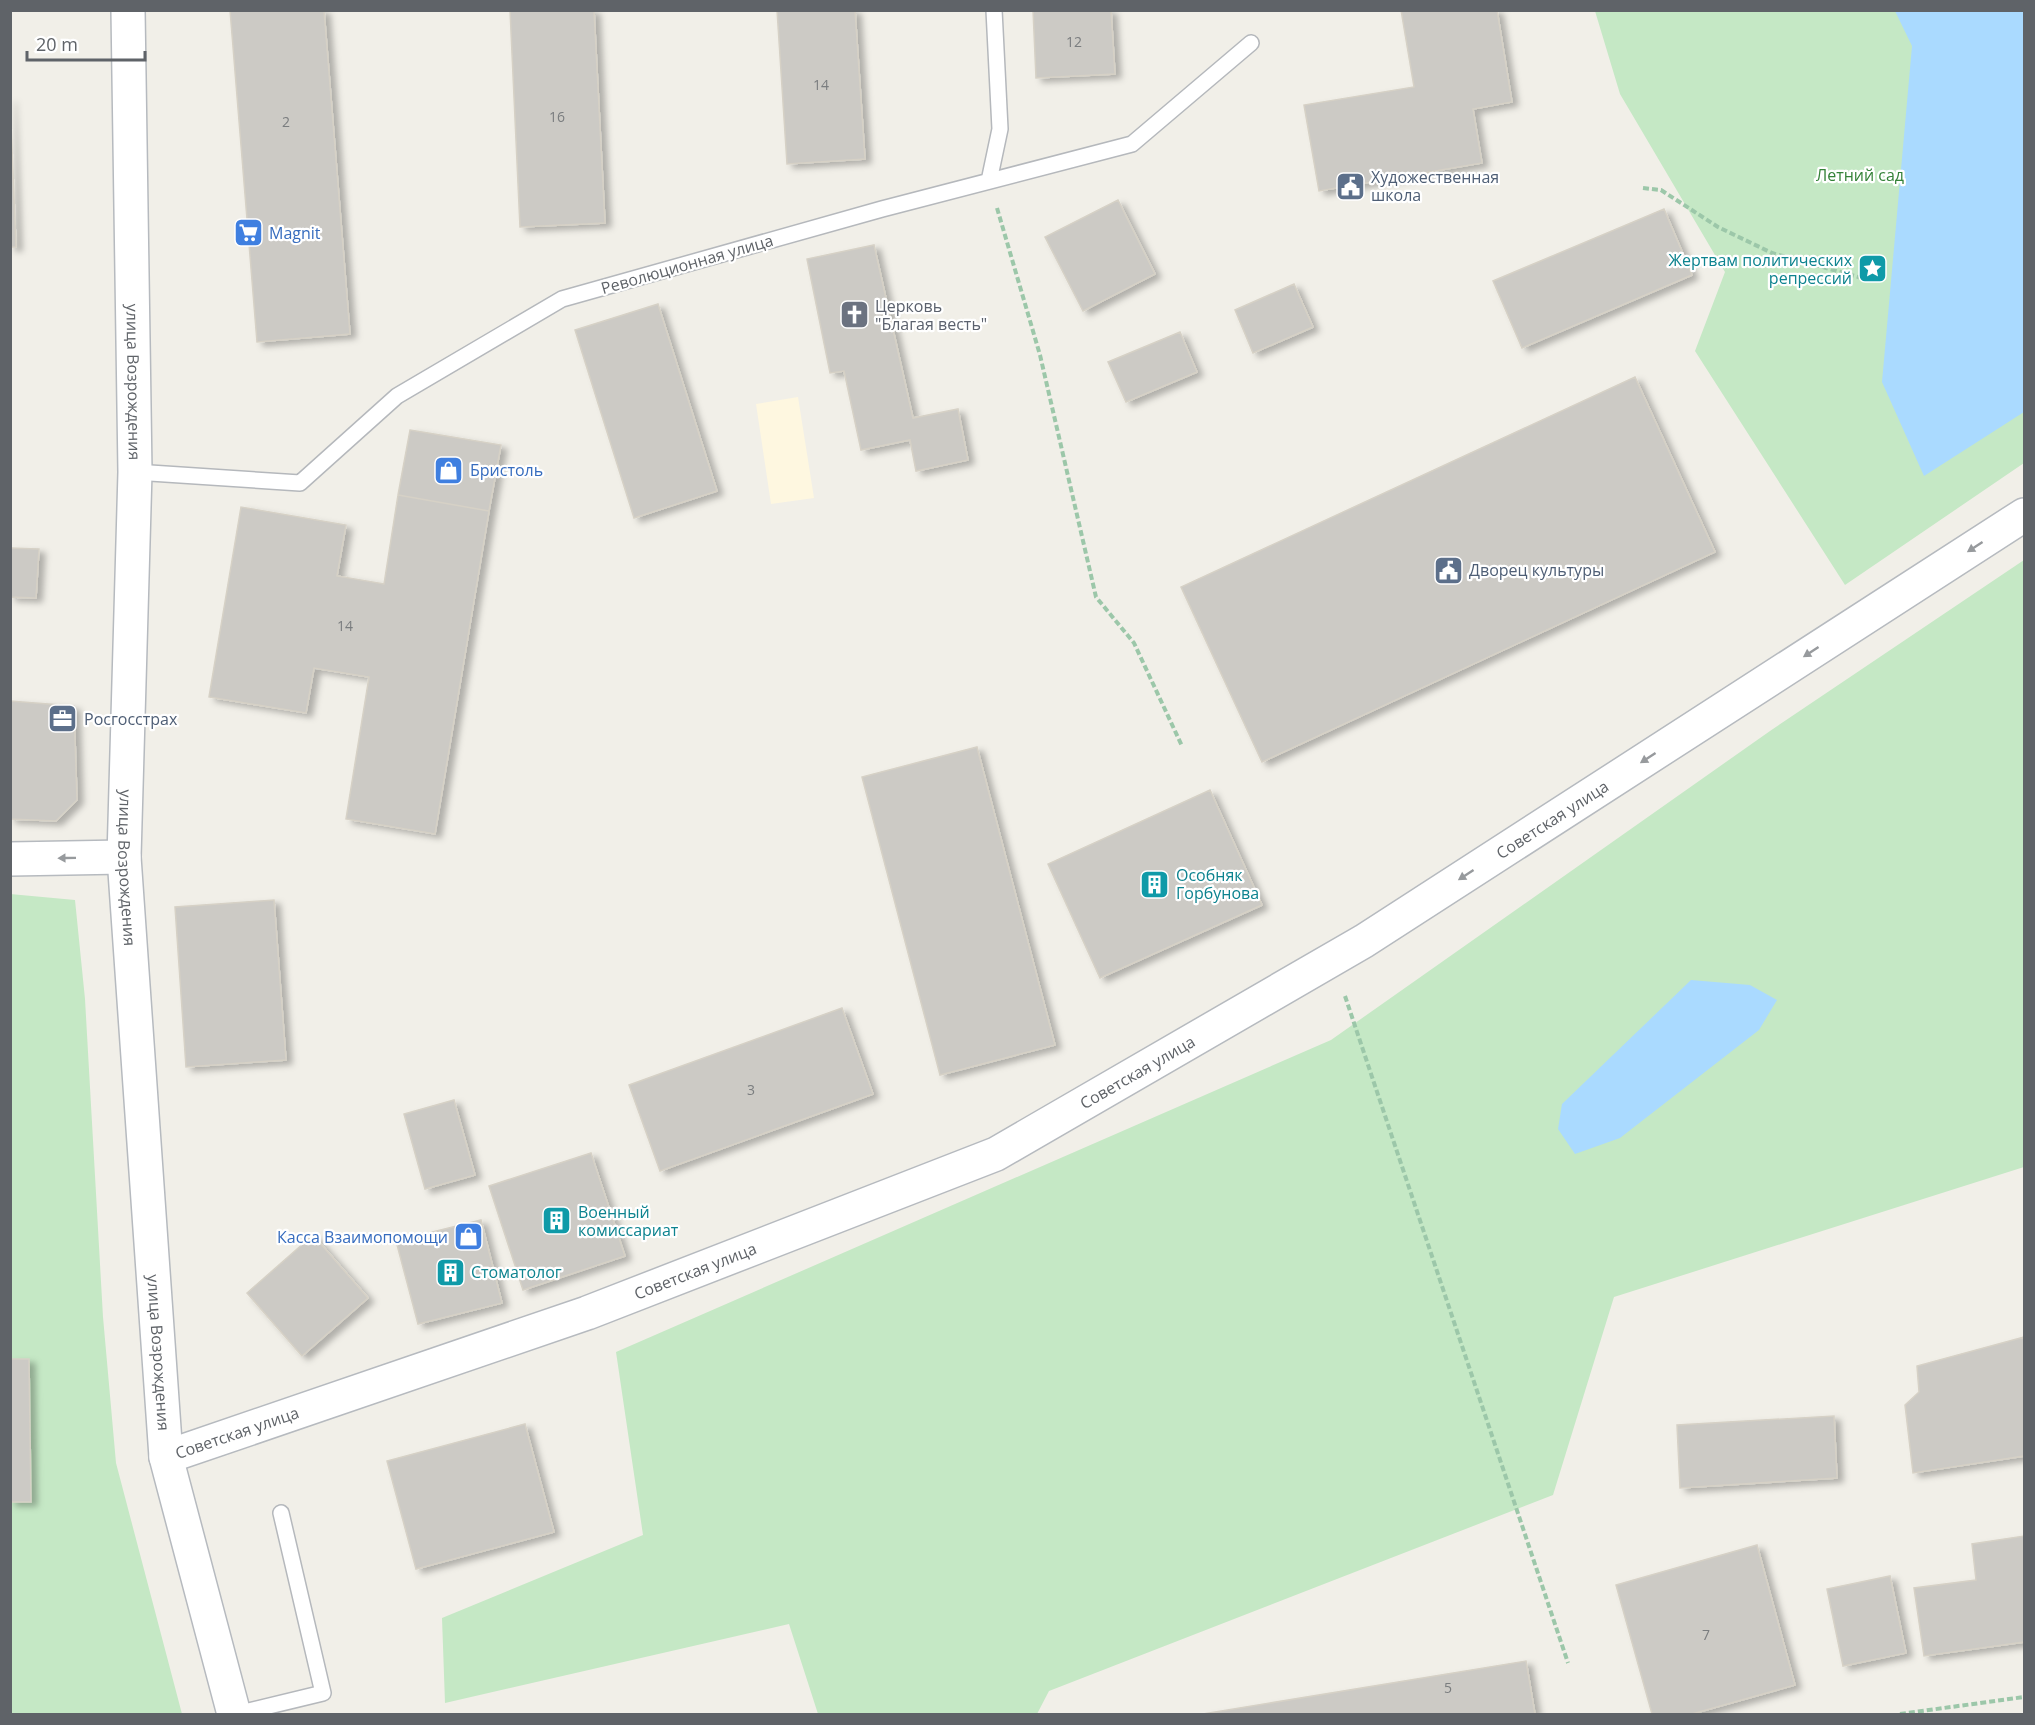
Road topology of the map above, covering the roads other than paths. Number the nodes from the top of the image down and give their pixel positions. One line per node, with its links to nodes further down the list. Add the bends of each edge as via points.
1 (128, 10): 5 (main road, улица Возрождения)
2 (994, 10): 4 (lane, via 1000,129)
3 (1251, 43): 4 (lane, Революционная улица, via 1132,144)
4 (989, 181): 5 (lane, Революционная улица, via 561,299 397,396 300,483)
5 (135, 472): 7 (main road, улица Возрождения)
6 (2025, 515): 9 (main road, Советская улица, one-way to 9, via 1364,941 996,1154 586,1312)
7 (124, 857): 8 (main road, one-way to 8); 9 (main road, улица Возрождения)
8 (10, 859)
9 (166, 1457): 11 (main road, улица Возрождения)
10 (281, 1513): 11 (lane, via 323,1693)
11 (235, 1714)

